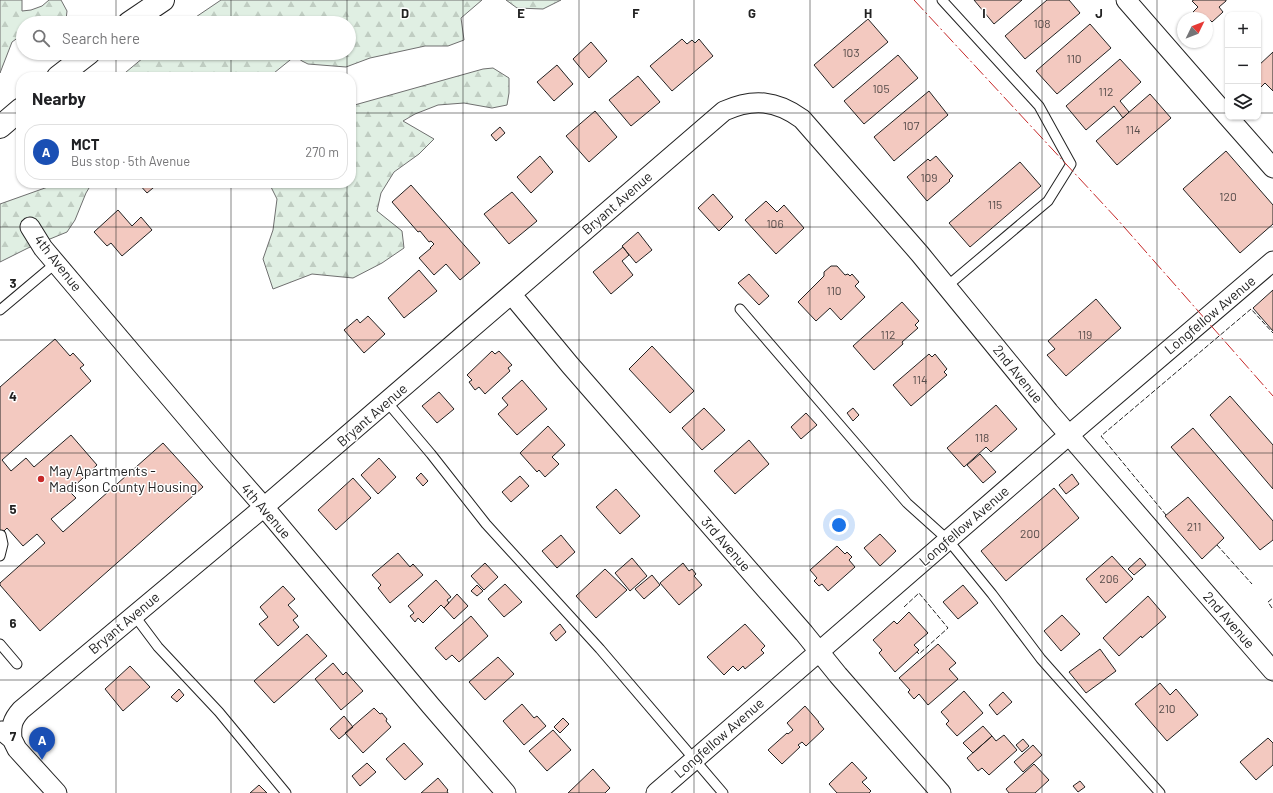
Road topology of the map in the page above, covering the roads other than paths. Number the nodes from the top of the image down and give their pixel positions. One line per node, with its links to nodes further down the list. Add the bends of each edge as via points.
1 (163, 0): 4 (main road)
2 (942, 0): 16 (lane, via 1039,106 1071,164 1048,201)
3 (1126, 0): 9 (street)
4 (139, 16)
5 (80, 60): 6 (main road)
6 (64, 72)
7 (748, 102): 16 (street, 2nd Avenue, via 773,104 791,111 802,120); 17 (street, Bryant Avenue, via 724,111)
8 (16, 113): 11 (main road)
9 (1225, 114)
10 (1231, 120): 12 (street)
11 (0, 127)
12 (1273, 168)
13 (30, 227): 15 (street, 4th Avenue)
14 (1273, 261): 21 (street, Longfellow Avenue)
15 (56, 263): 19 (lane); 22 (street, 4th Avenue)
16 (946, 287): 21 (street, 2nd Avenue)
17 (512, 295): 20 (street, Bryant Avenue); 28 (street, 3rd Avenue)
18 (740, 309): 24 (lane, via 907,502)
19 (0, 310)
20 (387, 402): 22 (street, Bryant Avenue); 32 (lane, via 486,524 595,643)
21 (1069, 435): 24 (street, Longfellow Avenue); 30 (street, 2nd Avenue)
22 (264, 507): 26 (street, Bryant Avenue); 35 (street, 4th Avenue)
23 (1, 535): 25 (lane, via 3,544)
24 (948, 540): 28 (street, Longfellow Avenue); 39 (lane, via 1041,659)
25 (0, 556)
26 (134, 615): 31 (street, Bryant Avenue, via 21,710); 34 (lane, via 158,647 219,712)
27 (0, 644): 29 (lane)
28 (819, 651): 32 (street, Longfellow Avenue); 38 (street, 3rd Avenue)
29 (17, 664)
30 (1273, 671)
31 (4, 737): 33 (street)
32 (695, 759): 36 (street, Longfellow Avenue); 37 (lane)
33 (57, 793)
34 (286, 793)
35 (506, 793)
36 (656, 793)
37 (724, 793)
38 (941, 793)
39 (1160, 793)

